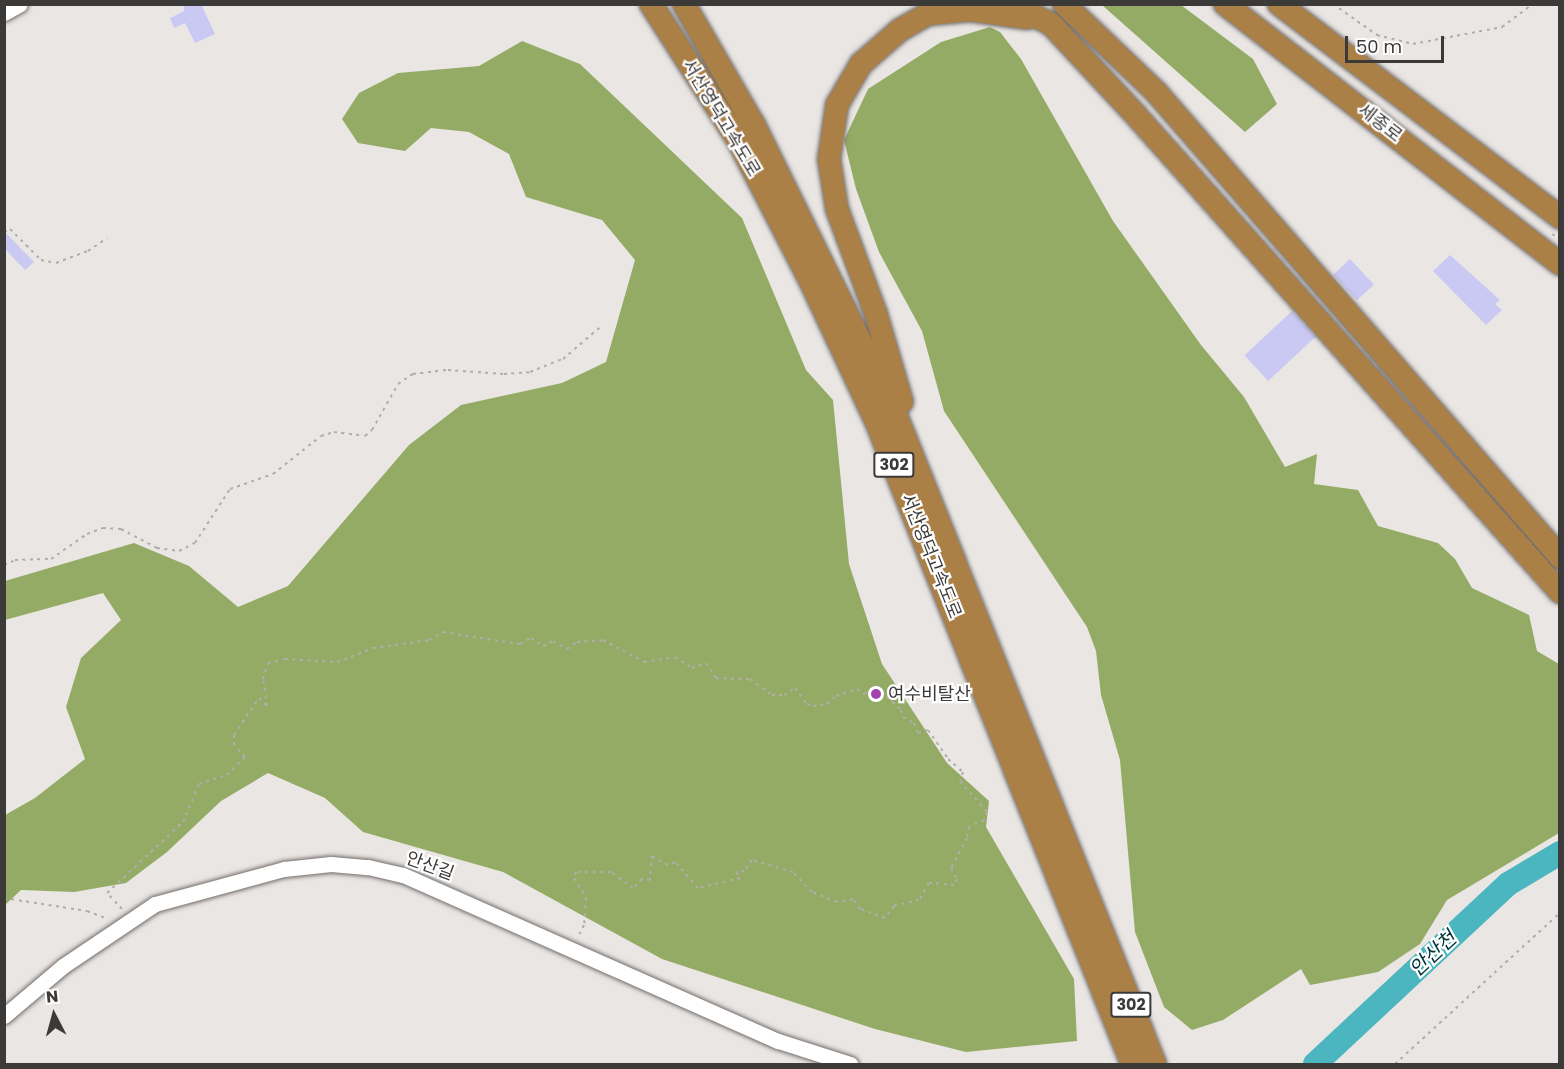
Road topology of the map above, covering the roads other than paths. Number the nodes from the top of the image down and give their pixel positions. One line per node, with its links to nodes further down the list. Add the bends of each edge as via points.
1 (20, 4): 8 (street)
2 (651, 4): 15 (highway, 서산영덕고속도로 / 302, via 738,140 809,278 871,411)
3 (684, 4): 12 (highway, 서산영덕고속도로 / 302, via 754,125 821,256 894,410)
4 (1011, 4): 9 (highway)
5 (1064, 4): 13 (highway, via 1156,92)
6 (1225, 4): 11 (highway, 세종로)
7 (1279, 4): 10 (highway, 세종로)
8 (4, 13)
9 (1051, 24): 12 (highway, via 1002,12 928,14 900,30 861,64 837,105 829,159 837,209 876,314); 14 (highway)
10 (1560, 218)
11 (1560, 264)
12 (938, 519): 15 (highway, 서산영덕고속도로 / 302)
13 (1560, 557)
14 (1560, 592)
15 (1097, 948): 18 (highway, 서산영덕고속도로 / 302); 19 (highway, 서산영덕고속도로 / 302)
16 (4, 1016): 17 (street, 안산길, via 63,966 155,904 284,869 332,864 368,867 449,894 778,1041)
17 (850, 1065)
18 (1132, 1065)
19 (1155, 1065)

